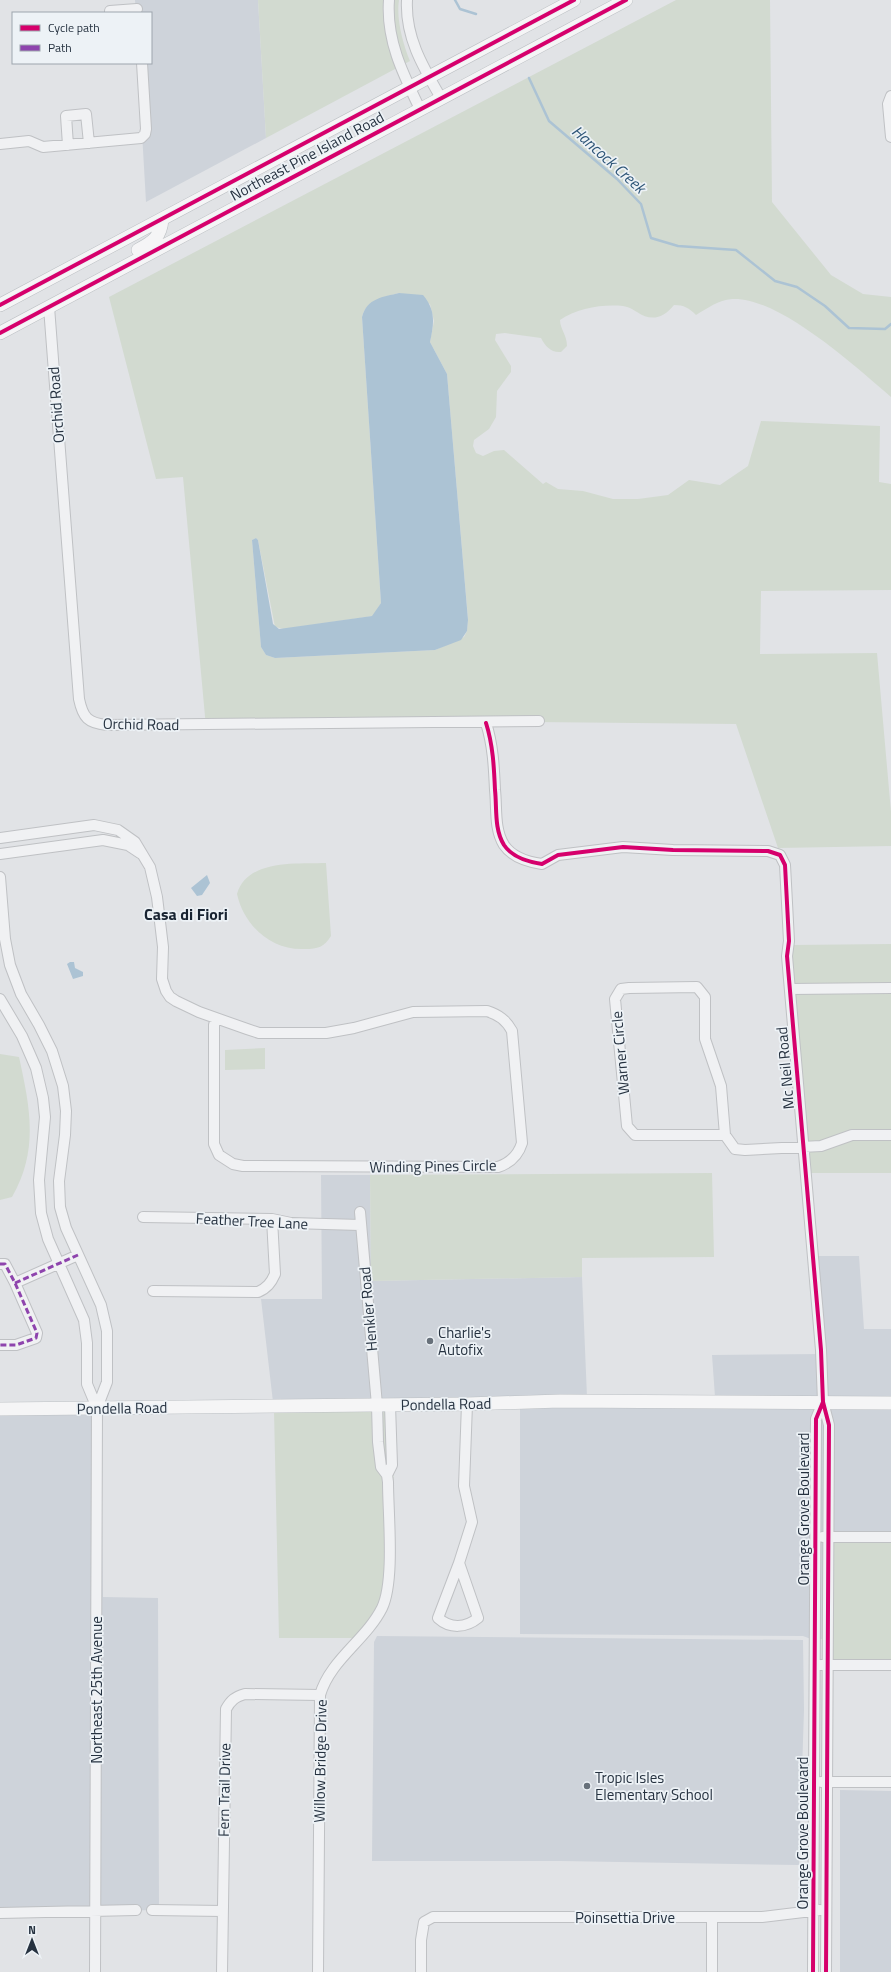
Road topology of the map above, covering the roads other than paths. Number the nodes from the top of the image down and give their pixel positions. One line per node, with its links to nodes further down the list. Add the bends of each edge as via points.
1 (574, 0): 8 (main road, Northeast Pine Island Road)
2 (626, 0): 11 (main road, Northeast Pine Island Road)
3 (389, 3): 4 (street); 9 (street, via 391,41)
4 (407, 3): 8 (street, via 411,41)
5 (137, 7): 6 (street)
6 (110, 12)
7 (142, 64): 14 (street, via 145,134 141,138)
8 (428, 76): 9 (main road, Northeast Pine Island Road); 11 (street)
9 (410, 87): 12 (street); 17 (main road, Northeast Pine Island Road)
10 (891, 96): 13 (street, via 888,104)
11 (441, 98): 12 (main road, Northeast Pine Island Road)
12 (420, 109): 19 (main road, Northeast Pine Island Road)
13 (891, 137)
14 (89, 143): 16 (street); 16 (street, via 86,114 66,116)
15 (0, 144): 16 (street, via 29,141 43,147)
16 (68, 145)
17 (162, 219): 18 (main road, Northeast Pine Island Road); 20 (main road, Northeast Pine Island Road, via 161,231 151,243 19,314)
18 (0, 305)
19 (49, 307): 20 (main road, Northeast Pine Island Road); 22 (street, Orchid Road, via 79,699 87,720 108,725)
20 (0, 332)
21 (539, 721): 22 (street, Orchid Road)
22 (486, 723): 29 (street, Mc Neil Road, via 493,755 499,833 512,853 526,860 542,864 558,855 623,847 658,850 768,851 780,855 785,865)
23 (0, 838): 25 (street, Winding Pines Circle, via 84,826 102,826 118,830 136,842)
24 (0, 854): 25 (street, via 112,841 128,845)
25 (147, 860): 31 (street, Winding Pines Circle, via 155,884 159,910 163,947 162,979 166,991 176,1001)
26 (0, 877): 27 (street)
27 (4, 961): 39 (street, via 52,1051 63,1086 66,1111 59,1181 60,1206)
28 (891, 988): 29 (street)
29 (790, 989): 34 (street, Mc Neil Road)
30 (0, 999): 40 (street, via 28,1048 43,1098 45,1128 39,1180 40,1207 48,1239)
31 (216, 1018): 31 (street, Winding Pines Circle, via 260,1033 326,1033 423,1011 487,1011 497,1014 512,1031 522,1143 520,1150 506,1165 498,1167 277,1167 234,1164 219,1155 214,1144)
32 (725, 1135): 32 (street, Warner Circle, via 721,1086 705,1038 705,997 697,987 621,989 615,999 627,1126 635,1135); 34 (street, via 735,1149)
33 (891, 1135): 34 (street, via 852,1135 828,1144)
34 (804, 1147): 45 (street, Mc Neil Road)
35 (360, 1212): 38 (street, Henkler Road)
36 (143, 1218): 37 (street, Feather Tree Lane)
37 (272, 1219): 38 (street, Feather Tree Lane, via 291,1223); 43 (street, via 276,1265 272,1282 266,1288 258,1292)
38 (360, 1225): 48 (street, Henkler Road)
39 (78, 1255): 40 (street); 50 (street, via 101,1305 107,1331 107,1382)
40 (59, 1263): 42 (street); 50 (street, via 84,1320 87,1384)
41 (0, 1264): 42 (street, via 5,1264)
42 (15, 1283): 44 (street, via 37,1333 36,1338 23,1343)
43 (153, 1291)
44 (0, 1346)
45 (823, 1402): 46 (main road, Pondella Road); 47 (main road, Pondella Road, via 560,1401); 53 (street, Orange Grove Boulevard, via 816,1419); 54 (street, Orange Grove Boulevard, via 829,1425)
46 (891, 1403)
47 (467, 1404): 49 (main road, Pondella Road); 58 (street, via 464,1486 472,1522)
48 (377, 1405): 49 (main road, Pondella Road); 50 (main road, Pondella Road); 52 (street, Willow Bridge Drive, via 378,1448 381,1467)
49 (390, 1405): 52 (street, Willow Bridge Drive, via 392,1464)
50 (97, 1408): 51 (main road, Pondella Road); 70 (street, Northeast 25th Avenue)
51 (0, 1409)
52 (387, 1475): 62 (street, Willow Bridge Drive, via 389,1582 385,1600 376,1617 328,1677)
53 (815, 1484): 54 (street); 55 (street, Orange Grove Boulevard)
54 (828, 1484): 56 (street, Orange Grove Boulevard)
55 (815, 1537): 56 (street); 59 (street, Orange Grove Boulevard)
56 (828, 1537): 57 (street); 60 (street, Orange Grove Boulevard)
57 (891, 1537)
58 (460, 1563): 58 (street, via 438,1618 445,1624 454,1626 471,1624 478,1618)
59 (814, 1665): 60 (street); 63 (street, Orange Grove Boulevard)
60 (828, 1665): 61 (street); 64 (street, Orange Grove Boulevard)
61 (891, 1665)
62 (320, 1694): 71 (street, Fern Trail Drive, via 245,1694 236,1697 226,1709); 76 (street, Willow Bridge Drive)
63 (814, 1782): 64 (street); 68 (street, Orange Grove Boulevard)
64 (827, 1782): 65 (street); 69 (street, Orange Grove Boulevard)
65 (891, 1782)
66 (136, 1910): 70 (street)
67 (152, 1910): 71 (street)
68 (814, 1910): 69 (street, Poinsettia Drive); 73 (street, Poinsettia Drive, via 762,1917); 79 (street, Orange Grove Boulevard)
69 (826, 1910): 80 (street, Orange Grove Boulevard)
70 (95, 1911): 72 (street); 74 (street, Northeast 25th Avenue)
71 (222, 1911): 75 (street, Fern Trail Drive)
72 (0, 1913)
73 (712, 1918): 77 (street, Poinsettia Drive, via 433,1917 424,1922); 78 (street)
74 (95, 1972)
75 (222, 1972)
76 (318, 1972)
77 (421, 1972)
78 (712, 1972)
79 (813, 1972)
80 (826, 1972)

